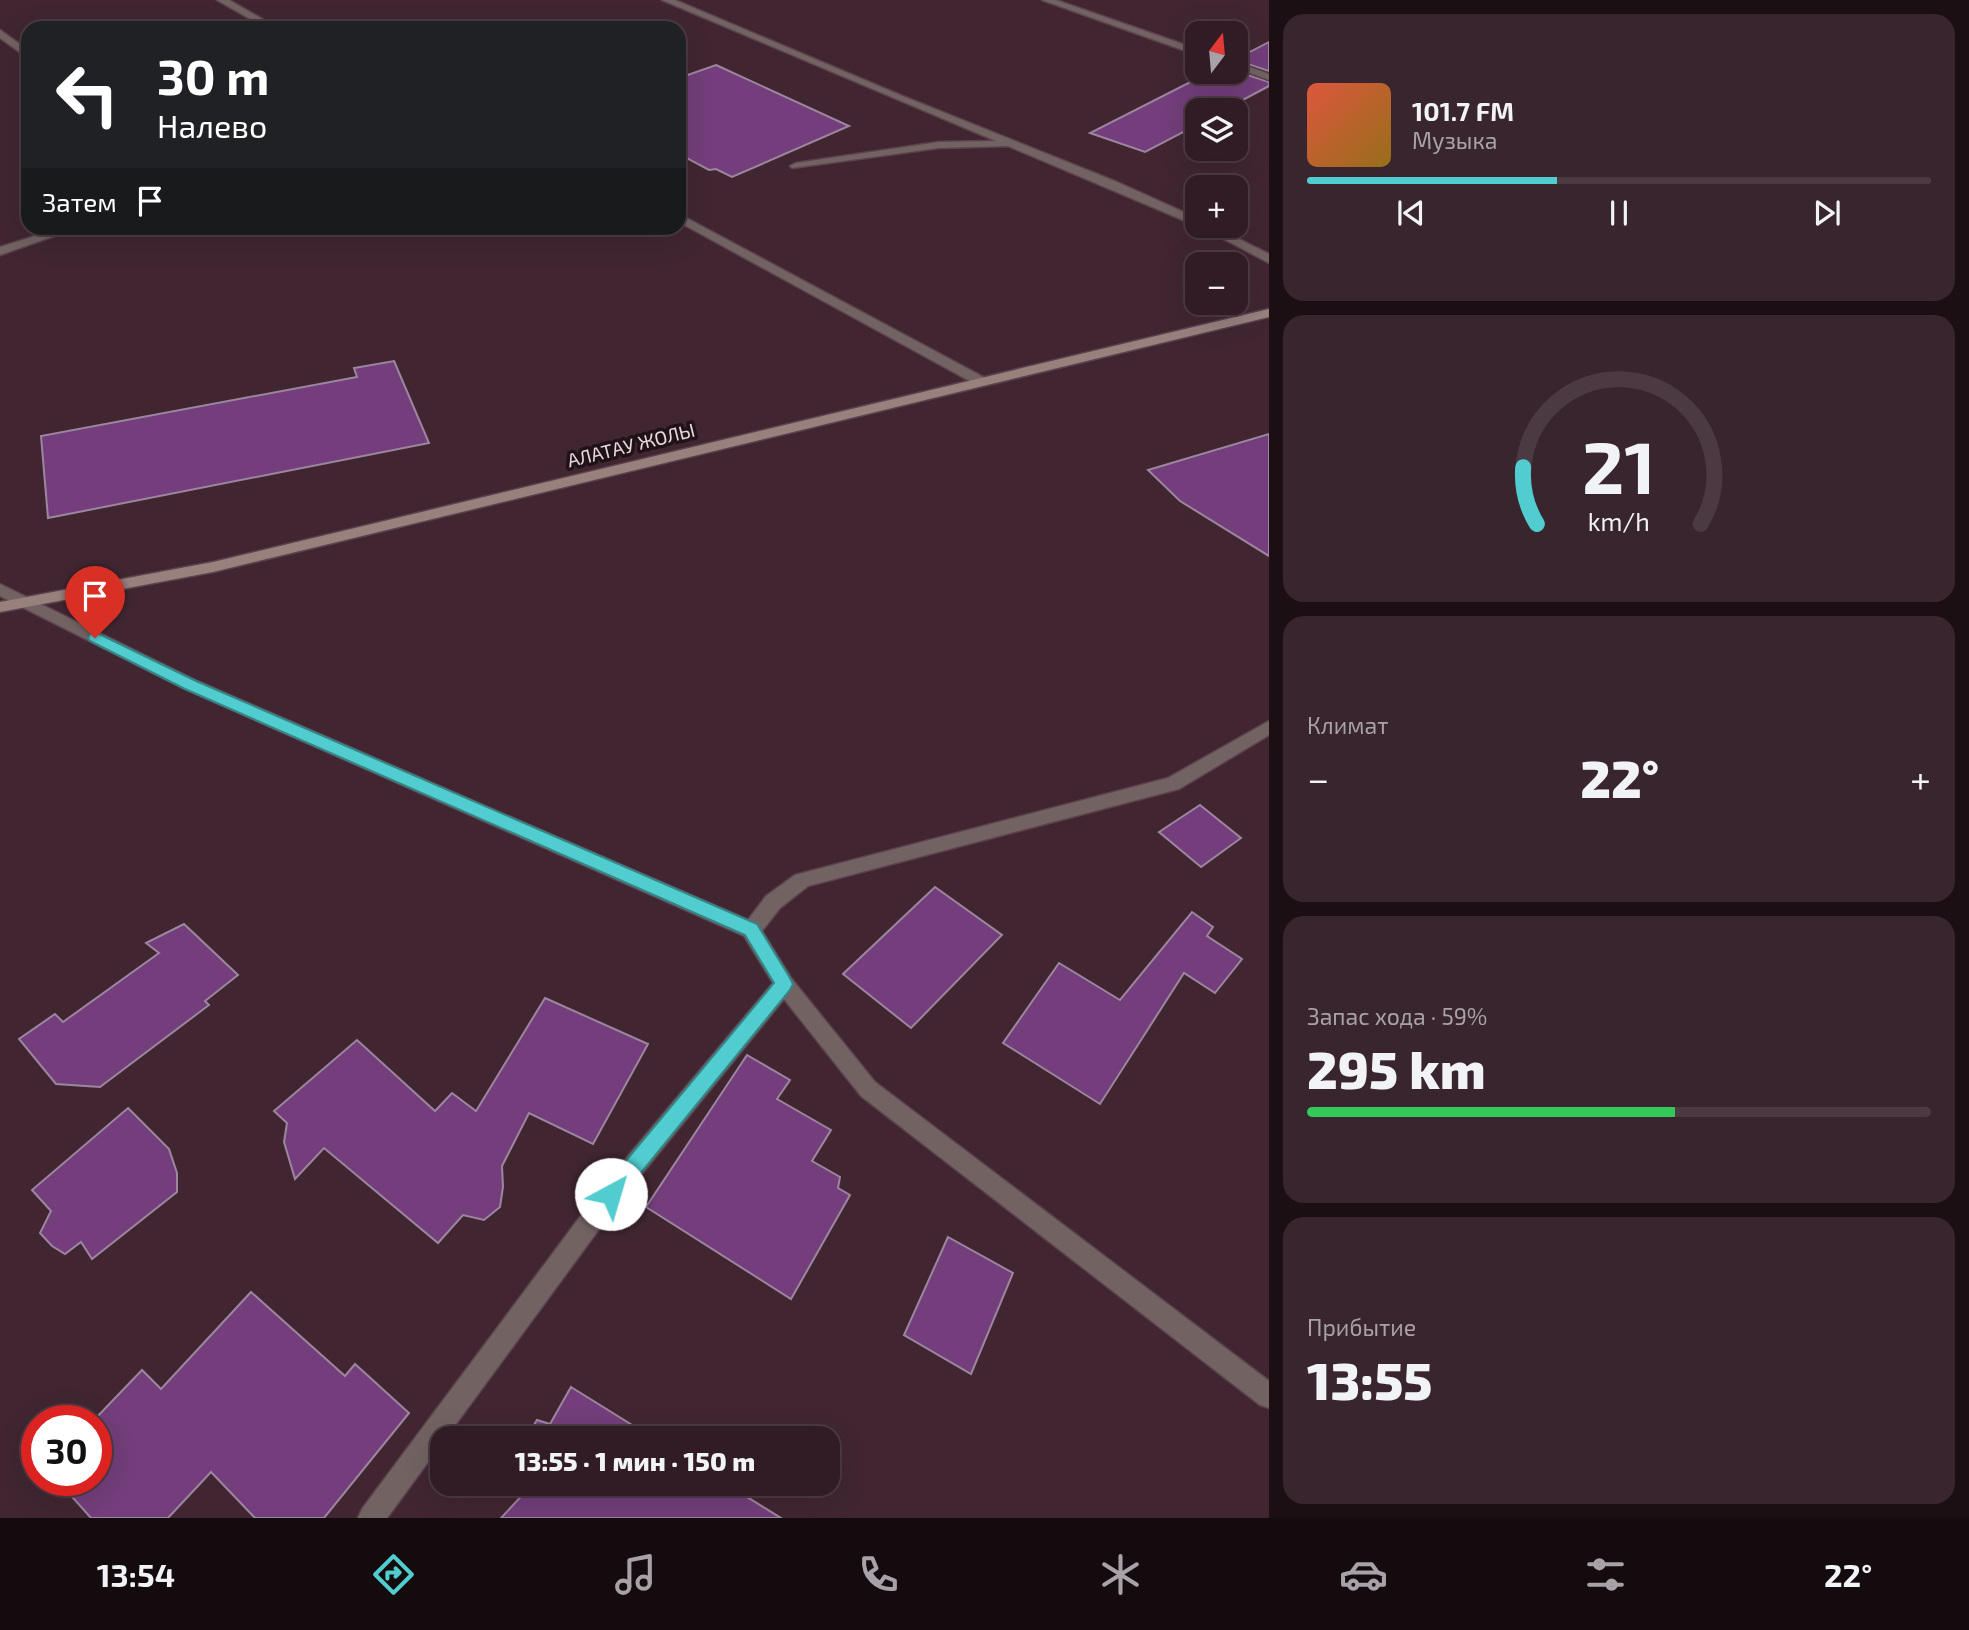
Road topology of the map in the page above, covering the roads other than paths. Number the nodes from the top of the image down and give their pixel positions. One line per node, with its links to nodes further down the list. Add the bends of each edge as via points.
1 (222, 0): 4 (street)
2 (667, 0): 10 (street)
3 (1047, 0): 6 (street)
4 (260, 21)
5 (0, 33): 7 (street)
6 (1185, 48)
7 (21, 50)
8 (1248, 69): 9 (street)
9 (1269, 76)
10 (1012, 143): 11 (street, via 939,145); 12 (street)
11 (796, 166)
12 (1185, 217)
13 (686, 221): 19 (street)
14 (49, 235): 16 (street)
15 (1229, 238): 17 (street)
16 (0, 251)
17 (1269, 258)
18 (1269, 313): 19 (main road, АЛАТАУ ЖОЛЫ)
19 (982, 382): 21 (main road, АЛАТАУ ЖОЛЫ, via 213,567)
20 (0, 589): 21 (street)
21 (24, 602): 22 (main road, АЛАТАУ ЖОЛЫ); 24 (street, via 191,685)
22 (0, 607)
23 (1269, 727): 24 (street, via 1173,784 802,880 773,902)
24 (751, 930): 25 (street)
25 (784, 984): 26 (street, via 868,1089); 27 (street, via 611,1194)
26 (1269, 1395)
27 (371, 1518)

